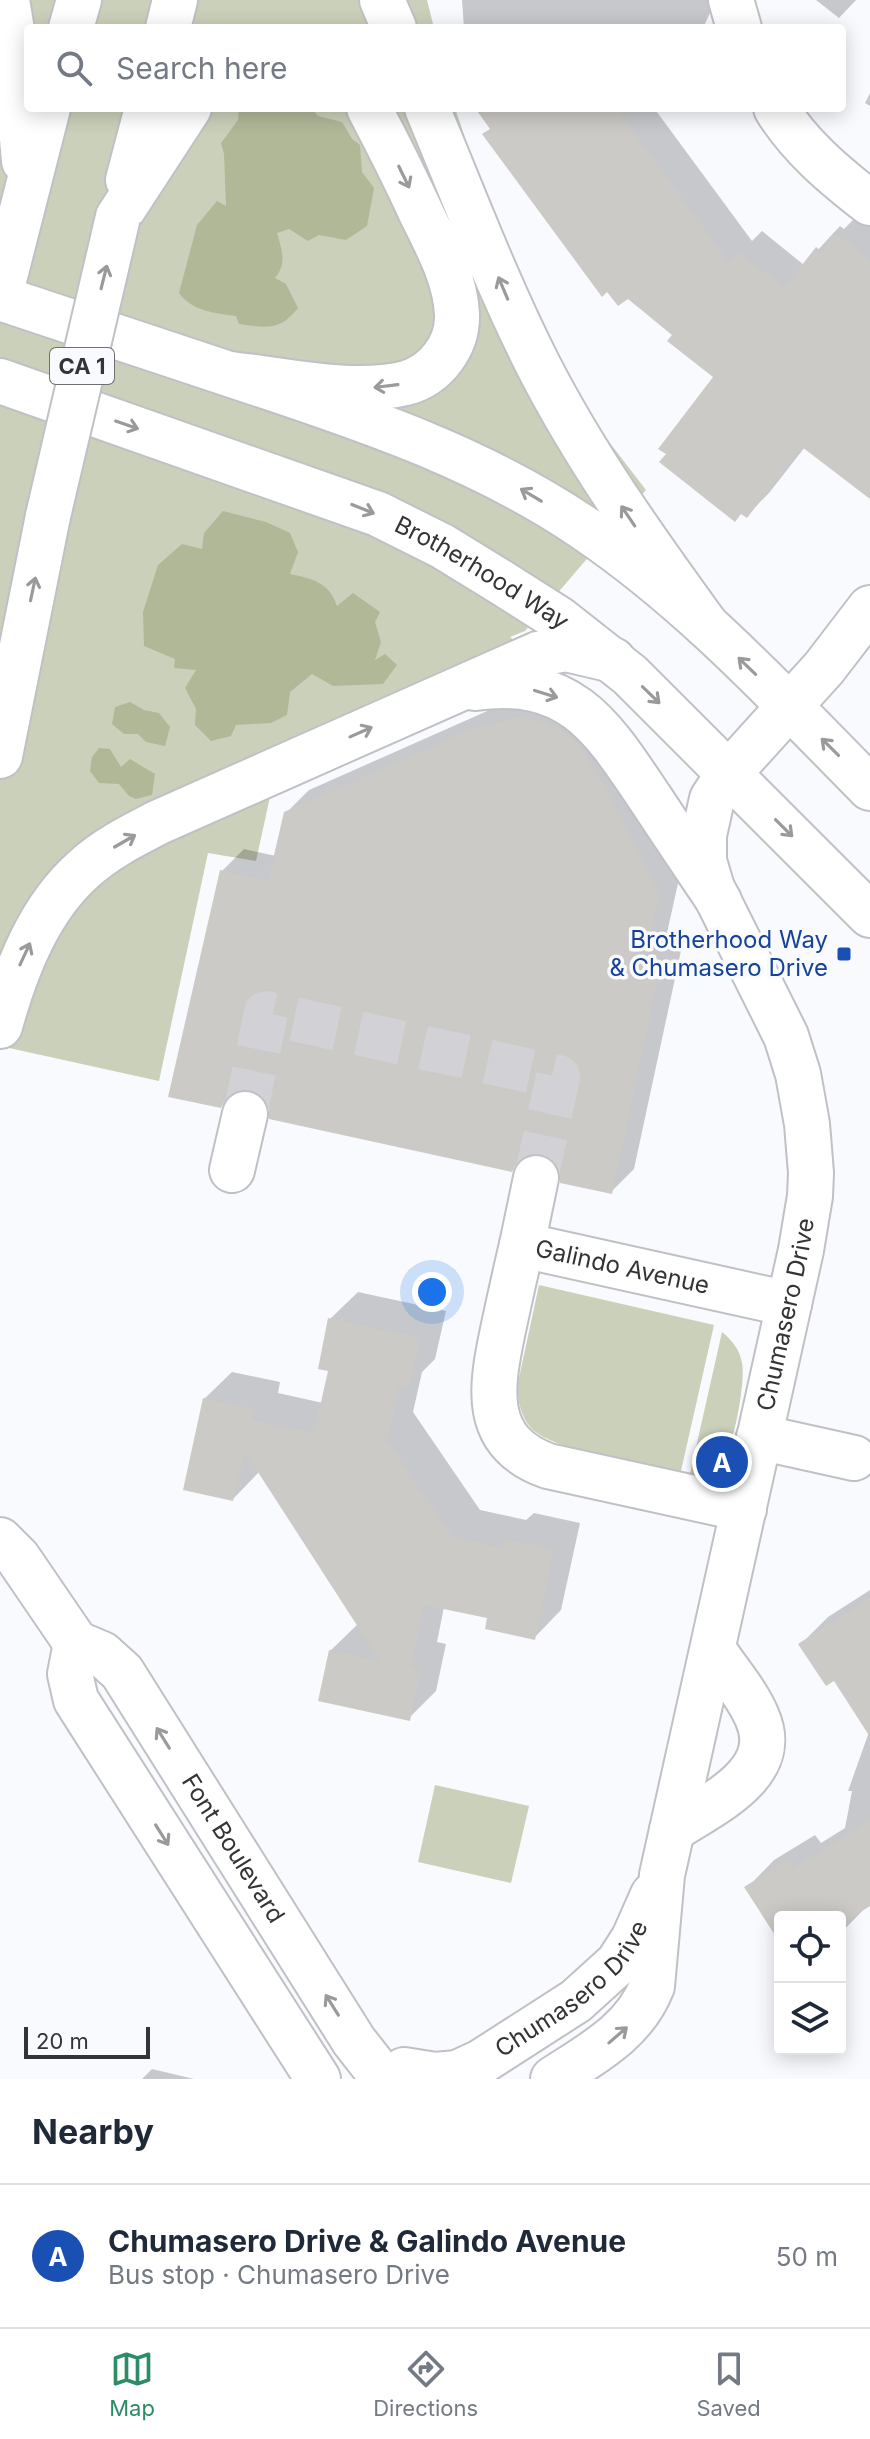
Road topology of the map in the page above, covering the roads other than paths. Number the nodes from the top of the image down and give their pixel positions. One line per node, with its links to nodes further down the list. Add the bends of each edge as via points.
1 (7, 0): 16 (main road)
2 (79, 0): 6 (main road)
3 (175, 0): 7 (main road)
4 (382, 0): 8 (main road)
5 (731, 0): 9 (main road)
6 (72, 24)
7 (169, 24)
8 (392, 24)
9 (738, 24)
10 (47, 112): 16 (main road)
11 (146, 112): 18 (main road, CA 1)
12 (186, 112): 18 (main road)
13 (371, 112): 20 (main road, one-way to 20, via 450,279 457,317 448,350 438,364 411,382 370,388)
14 (429, 112): 23 (main road, one-way to 14, via 597,470 550,388)
15 (778, 112): 17 (main road, via 836,177)
16 (26, 188): 19 (main road)
17 (870, 203)
18 (118, 217): 27 (main road, CA 1, one-way to 18, bridge, via 48,516)
19 (0, 297): 20 (main road)
20 (230, 374): 23 (main road, one-way to 20, via 612,548 486,470 401,433)
21 (0, 381): 24 (main road, Brotherhood Way, one-way to 24, via 378,514 520,593)
22 (870, 608): 26 (main road, Chumasero Drive)
23 (706, 625): 26 (main road, one-way to 23)
24 (613, 660): 25 (main road, via 574,650 548,651); 28 (main road, Brotherhood Way, one-way to 28)
25 (442, 696): 30 (main road, one-way to 30, via 487,687 526,688 579,709 611,740); 32 (main road, one-way to 25, via 33,936 64,889 109,850 159,822)
26 (789, 707): 28 (main road, Chumasero Drive); 29 (main road, one-way to 26)
27 (0, 756)
28 (729, 773): 30 (main road, Chumasero Drive, via 712,799 704,835 707,874); 31 (main road, Brotherhood Way, one-way to 31)
29 (870, 788)
30 (719, 901): 37 (main road, Chumasero Drive, via 786,1036 803,1097 810,1196)
31 (870, 915)
32 (0, 1026)
33 (245, 1114): 34 (main road)
34 (232, 1170)
35 (536, 1178): 36 (main road)
36 (522, 1245): 37 (main road, Galindo Avenue); 40 (main road, Galindo Avenue, via 492,1390 498,1421 512,1443 548,1466)
37 (789, 1304): 38 (main road, Chumasero Drive)
38 (759, 1437): 39 (main road); 40 (main road, Chumasero Drive)
39 (854, 1458)
40 (744, 1509): 43 (main road, Chumasero Drive)
41 (0, 1540): 42 (main road, Font Boulevard)
42 (76, 1643): 46 (main road, Font Boulevard, one-way to 42, via 354,2041 122,1672 102,1654); 47 (main road, one-way to 47, via 70,1674 76,1700)
43 (713, 1649): 44 (main road, Chumasero Drive); 44 (main road, via 756,1715 762,1752 754,1771 740,1784)
44 (672, 1830): 45 (main road, Chumasero Drive)
45 (662, 1875): 46 (main road, Chumasero Drive, via 618,1963 576,2001 457,2073); 48 (main road, Chumasero Drive, one-way to 45, via 609,2043 646,2002 656,1968)
46 (390, 2074)
47 (318, 2079)
48 (553, 2079)

